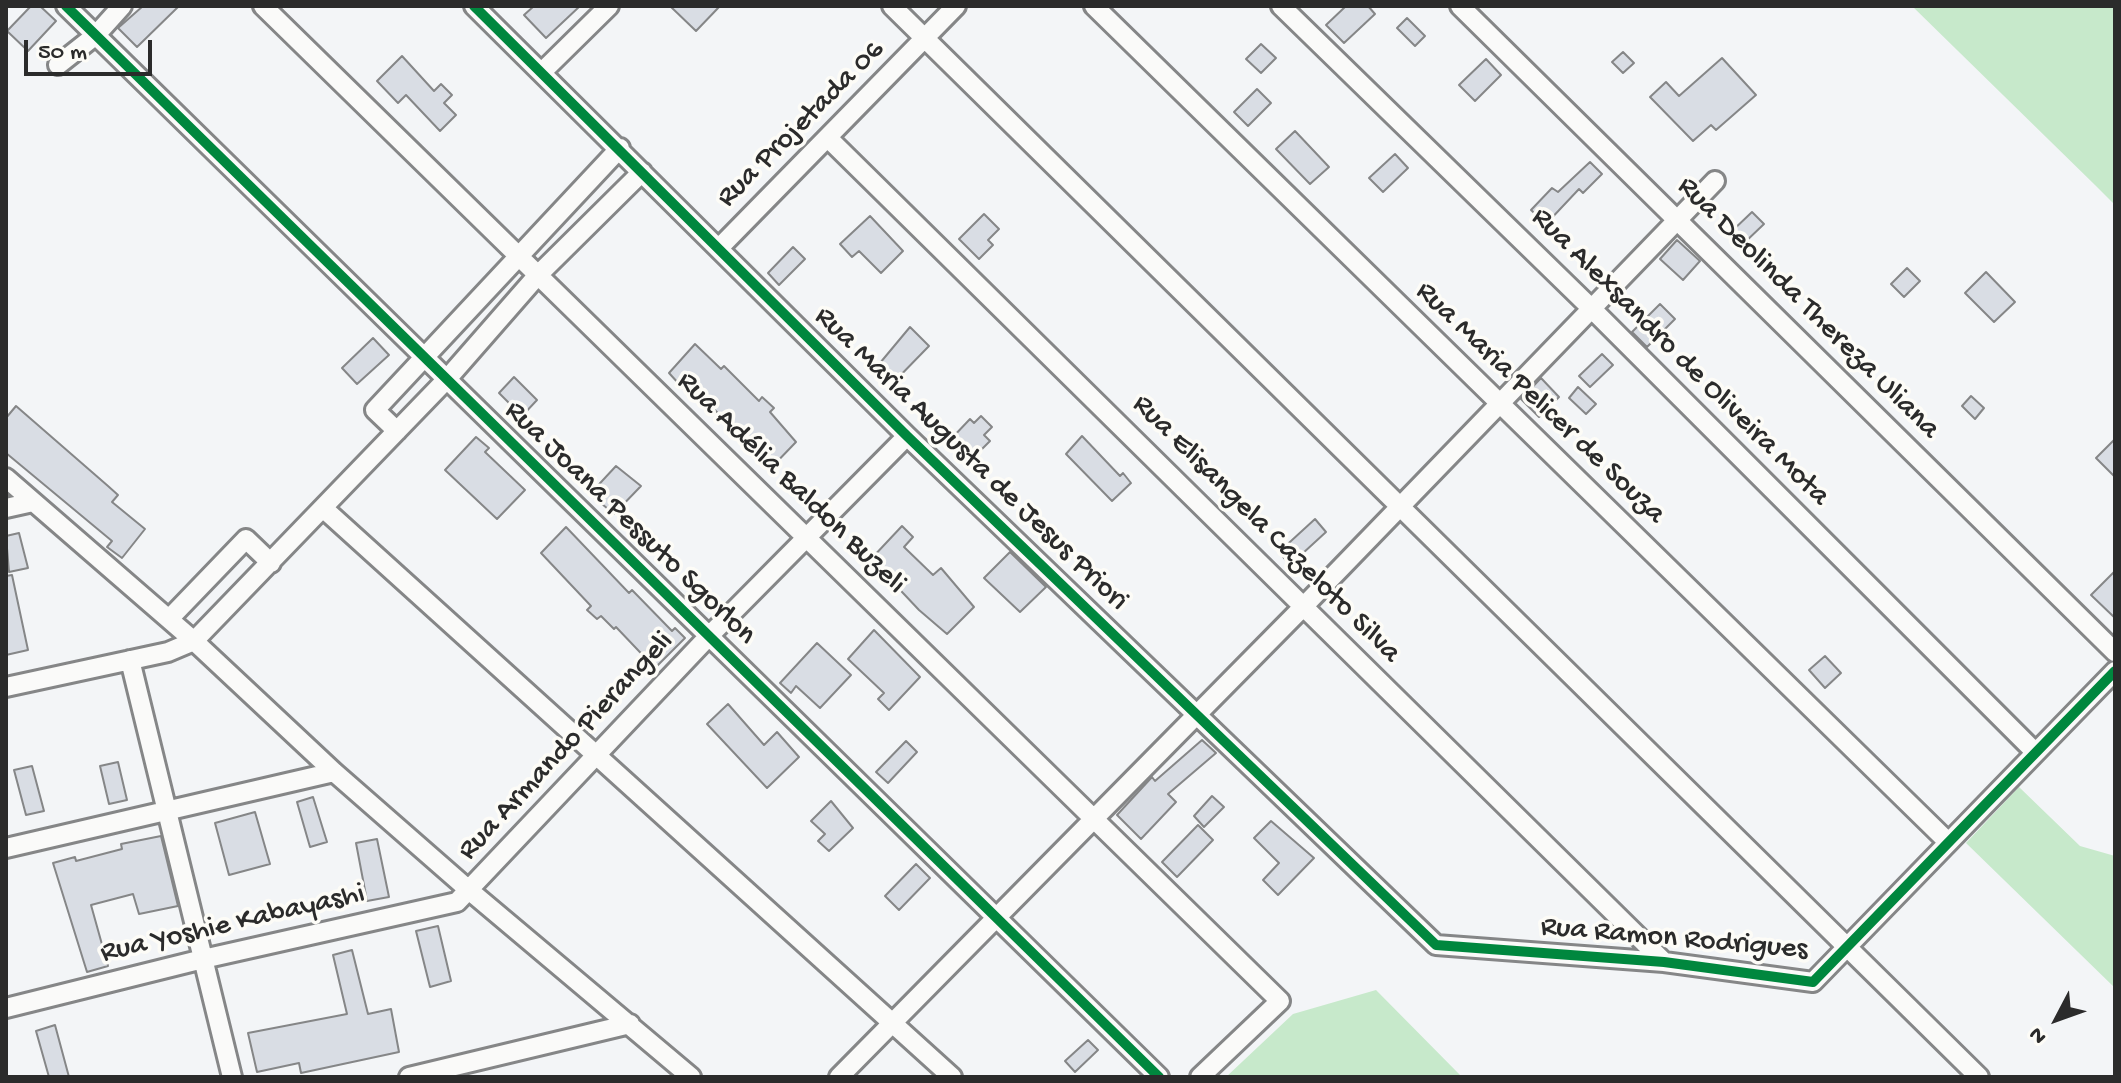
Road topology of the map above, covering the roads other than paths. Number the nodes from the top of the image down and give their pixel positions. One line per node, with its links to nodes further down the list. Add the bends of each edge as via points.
1 (66, 6): 11 (street, Rua Joana Pessuto Sgorlon)
2 (122, 6): 11 (street)
3 (263, 6): 21 (street, Rua Adélia Baldon Buzeli)
4 (474, 6): 14 (street, Rua Maria Augusta de Jesus Priori)
5 (609, 6): 14 (street)
6 (892, 6): 12 (street)
7 (956, 6): 12 (street, Rua Projetada 06)
8 (1094, 6): 26 (street, Rua Maria Pelicer de Souza)
9 (1281, 6): 23 (street, Rua Alexsandro de Oliveira Mota)
10 (1460, 6): 19 (street, Rua Deolinda Thereza Uliana)
11 (96, 35): 13 (street); 24 (street, Rua Joana Pessuto Sgorlon)
12 (926, 39): 15 (street, Rua Projetada 06); 31 (street)
13 (58, 65)
14 (542, 72): 16 (street, Rua Maria Augusta de Jesus Priori)
15 (828, 138): 20 (street, Rua Projetada 06); 36 (street, Rua Elisangela Cazeloto Silva)
16 (620, 148): 17 (street, Rua Maria Augusta de Jesus Priori); 21 (street)
17 (642, 172): 20 (street, Rua Maria Augusta de Jesus Priori); 22 (street)
18 (1715, 181): 19 (street)
19 (1677, 220): 23 (street); 40 (street, Rua Deolinda Thereza Uliana)
20 (720, 247): 28 (street, Rua Maria Augusta de Jesus Priori)
21 (517, 255): 22 (street, Rua Adélia Baldon Buzeli); 24 (street)
22 (537, 276): 25 (street); 34 (street, Rua Adélia Baldon Buzeli)
23 (1591, 308): 26 (street); 45 (street, Rua Alexsandro de Oliveira Mota)
24 (426, 359): 25 (street, Rua Joana Pessuto Sgorlon); 27 (street, via 375,410)
25 (447, 379): 27 (street); 38 (street, Rua Joana Pessuto Sgorlon)
26 (1498, 404): 31 (street); 50 (street, Rua Maria Pelicer de Souza)
27 (397, 431): 33 (street)
28 (907, 436): 34 (street, Rua Armando Pierangeli); 44 (street, Rua Maria Augusta de Jesus Priori)
29 (6, 478): 30 (street)
30 (33, 502): 32 (street); 37 (street)
31 (1401, 504): 36 (street); 55 (street)
32 (6, 508)
33 (323, 508): 35 (street); 46 (street)
34 (806, 538): 38 (street, Rua Armando Pierangeli); 49 (street, Rua Adélia Baldon Buzeli)
35 (271, 563): 37 (street, via 246,539); 39 (street)
36 (1303, 607): 44 (street); 57 (street, Rua Elisangela Cazeloto Silva)
37 (169, 619): 39 (street)
38 (709, 636): 46 (street, Rua Armando Pierangeli); 53 (street, Rua Joana Pessuto Sgorlon)
39 (194, 641): 41 (street); 47 (street)
40 (2115, 652)
41 (130, 660): 43 (street); 48 (street)
42 (2115, 671): 45 (street)
43 (6, 687)
44 (1196, 714): 49 (street); 54 (street, Rua Maria Augusta de Jesus Priori)
45 (2035, 752): 50 (street)
46 (596, 754): 52 (street, Rua Armando Pierangeli); 59 (street)
47 (334, 772): 48 (street); 52 (street)
48 (167, 810): 51 (street); 56 (street)
49 (1093, 818): 53 (street); 67 (street, Rua Adélia Baldon Buzeli, via 1280,1001)
50 (1947, 841): 55 (street)
51 (6, 848)
52 (470, 891): 56 (street, Rua Yoshie Kabayashi, via 457,902); 60 (street)
53 (994, 918): 59 (street); 66 (street, Rua Joana Pessuto Sgorlon)
54 (1436, 945): 57 (street, Rua Ramon Rodrigues)
55 (1849, 947): 57 (street, Rua Ramon Rodrigues, via 1813,982); 68 (street)
56 (203, 959): 58 (street, Rua Yoshie Kabayashi); 61 (street)
57 (1664, 962)
58 (6, 1008)
59 (892, 1022): 64 (street); 65 (street)
60 (630, 1024): 62 (street); 63 (street)
61 (232, 1077)
62 (409, 1077)
63 (691, 1077)
64 (839, 1077)
65 (952, 1077)
66 (1159, 1077)
67 (1200, 1077)
68 (1979, 1077)

